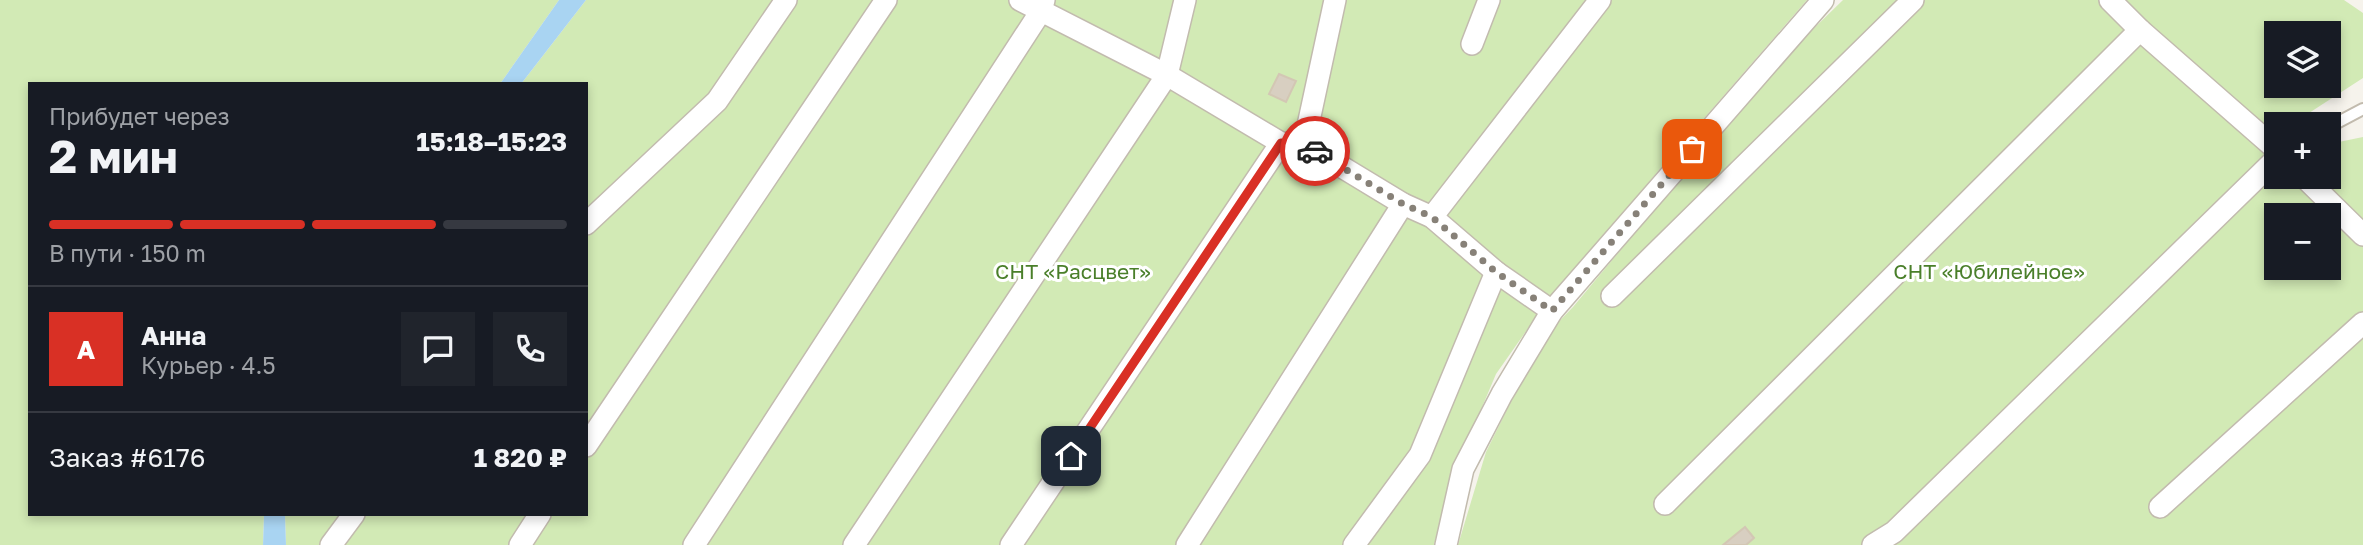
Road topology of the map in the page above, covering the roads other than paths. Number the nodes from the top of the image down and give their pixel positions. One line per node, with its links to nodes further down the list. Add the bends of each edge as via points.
1 (786, 0): 24 (street, via 717,101)
2 (886, 0): 30 (street)
3 (1020, 0): 11 (street)
4 (1185, 0): 14 (street)
5 (1335, 0): 19 (street)
6 (1489, 0): 13 (street)
7 (1600, 0): 23 (street)
8 (1823, 0): 28 (street)
9 (1913, 0): 27 (street)
10 (2110, 0): 12 (street)
11 (1042, 5): 14 (street); 38 (street)
12 (2140, 30): 17 (street); 31 (street)
13 (1472, 44)
14 (1167, 75): 18 (street); 39 (street)
15 (2363, 109): 16 (lane)
16 (2341, 121)
17 (2264, 139)
18 (1281, 143): 19 (street); 40 (street)
19 (1304, 145): 22 (street)
20 (2264, 171): 35 (street)
21 (2316, 189): 25 (street)
22 (1403, 204): 23 (street); 41 (street)
23 (1432, 217): 26 (street)
24 (588, 222)
25 (2363, 235)
26 (1496, 272): 28 (street); 42 (street, via 1420,455)
27 (1612, 296)
28 (1552, 311): 43 (street, via 1463,469)
29 (2363, 323): 32 (street)
30 (588, 443)
31 (1665, 505)
32 (2160, 507)
33 (353, 516): 36 (street)
34 (539, 516): 37 (street)
35 (1896, 538): 44 (street)
36 (331, 545)
37 (520, 545)
38 (694, 545)
39 (854, 545)
40 (1011, 545)
41 (1187, 545)
42 (1354, 545)
43 (1446, 545)
44 (1873, 545)

